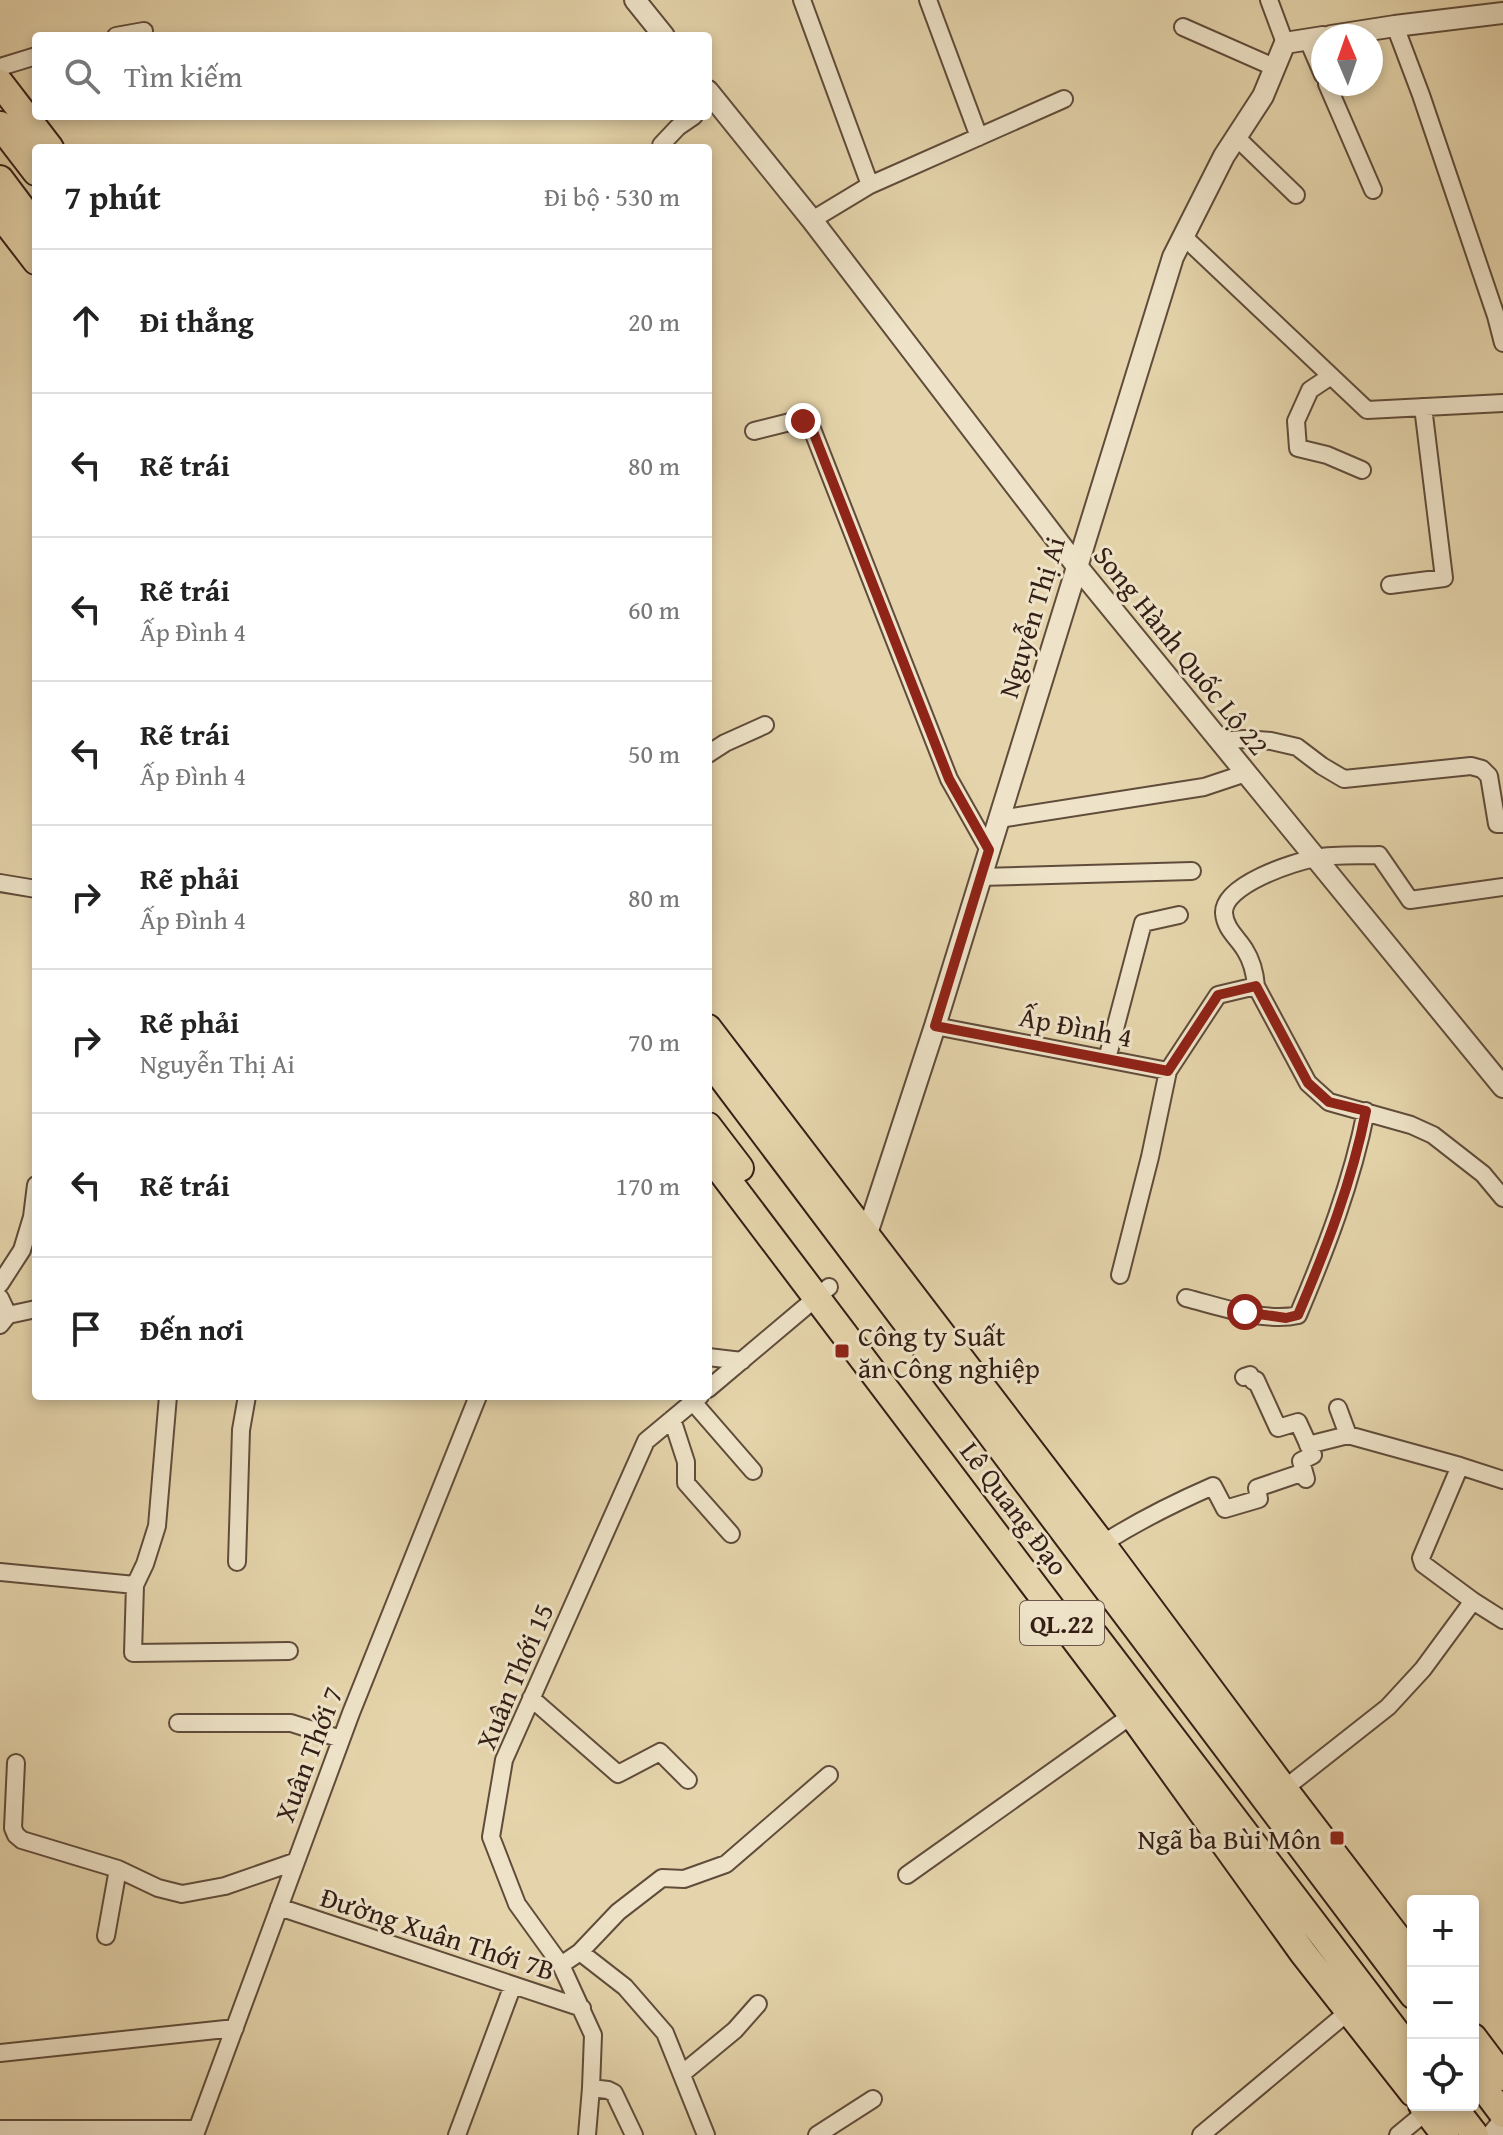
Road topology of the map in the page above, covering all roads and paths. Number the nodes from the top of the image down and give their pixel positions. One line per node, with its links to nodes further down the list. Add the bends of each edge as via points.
1 (635, 0): 11 (street)
2 (802, 0): 29 (street)
3 (928, 0): 23 (street)
4 (1269, 0): 13 (street)
5 (1503, 13): 6 (street)
6 (1395, 26): 8 (street); 37 (street)
7 (1183, 27): 16 (street)
8 (1383, 28)
9 (144, 31): 10 (street)
10 (138, 32)
11 (661, 32)
12 (1311, 39): 13 (street)
13 (1285, 43): 16 (street, Nguyễn Thị Ai)
14 (32, 57): 15 (street)
15 (0, 67)
16 (1276, 68): 24 (street, Nguyễn Thị Ai)
17 (0, 83): 25 (highway)
18 (1332, 96): 30 (street)
19 (1064, 99): 23 (street)
20 (712, 100): 33 (street, Song Hành Quốc Lộ 22)
21 (688, 120): 26 (street)
22 (0, 125): 27 (highway)
23 (979, 137): 29 (street)
24 (1236, 137): 31 (street); 35 (street, Nguyễn Thị Ai)
25 (47, 144)
26 (662, 144)
27 (32, 167)
28 (0, 179): 34 (highway)
29 (870, 185): 33 (street)
30 (1373, 190)
31 (1296, 195)
32 (0, 214): 36 (highway)
33 (812, 220): 43 (street, Song Hành Quốc Lộ 22)
34 (32, 222)
35 (1183, 236): 38 (street); 43 (street, Nguyễn Thị Ai)
36 (32, 256)
37 (1503, 343)
38 (1331, 376): 40 (street, via 1367,410); 42 (street, via 1310,390 1296,421 1298,448)
39 (1503, 403): 40 (street)
40 (1423, 407): 44 (street, via 1444,578)
41 (754, 431): 51 (street, via 798,420 812,429 949,779)
42 (1362, 470)
43 (1076, 565): 46 (street, Song Hành Quốc Lộ 22); 49 (street, Nguyễn Thị Ai)
44 (1390, 585)
45 (765, 725): 47 (street)
46 (1220, 741): 48 (street, Song Hành Quốc Lộ 22); 50 (street, via 1297,747 1344,779 1482,769 1489,776 1497,824)
47 (712, 751)
48 (1246, 773): 49 (street, via 1204,787); 52 (street, Song Hành Quốc Lộ 22)
49 (999, 819): 51 (street, Nguyễn Thị Ai)
50 (1503, 824)
51 (989, 850): 54 (street, Nguyễn Thị Ai)
52 (1316, 858): 56 (street, via 1379,855 1410,900); 59 (street, via 1251,881 1228,899 1227,924 1245,950); 65 (street, Song Hành Quốc Lộ 22)
53 (1192, 871): 54 (street)
54 (980, 877): 60 (street, Nguyễn Thị Ai)
55 (0, 883): 57 (street)
56 (1503, 887)
57 (32, 888)
58 (1179, 915): 62 (street, via 1143,923)
59 (1256, 986): 64 (street, via 1218,995); 66 (street, via 1308,1083 1329,1102)
60 (935, 1026): 62 (street, Ấp Đình 4); 71 (street, Nguyễn Thị Ai)
61 (712, 1034): 71 (highway, Lê Quang Đạo / QL.22)
62 (1107, 1059): 64 (street, Ấp Đình 4)
63 (712, 1064): 71 (highway, Lê Quang Đạo / QL.22)
64 (1168, 1071): 72 (street)
65 (1503, 1087)
66 (1366, 1111): 69 (street, via 1433,1135 1483,1174); 76 (street, via 1339,1209 1298,1315 1245,1312)
67 (712, 1132): 74 (highway, Lê Quang Đạo / QL.22)
68 (712, 1159): 74 (highway, Lê Quang Đạo / QL.22)
69 (1503, 1198)
70 (32, 1217): 73 (street, via 22,1250)
71 (862, 1248): 96 (highway, Lê Quang Đạo / QL.22); 120 (highway, Lê Quang Đạo / QL.22)
72 (1120, 1275)
73 (0, 1284)
74 (823, 1292): 80 (street); 104 (highway, Lê Quang Đạo / QL.22); 126 (highway, Lê Quang Đạo / QL.22)
75 (0, 1298): 78 (street)
76 (1186, 1298)
77 (32, 1310): 78 (street)
78 (4, 1320)
79 (712, 1357): 80 (street)
80 (742, 1361): 82 (street)
81 (1244, 1377): 91 (street, via 1256,1380 1278,1428 1298,1422)
82 (712, 1386)
83 (168, 1400): 99 (street, via 157,1526)
84 (246, 1400): 97 (street)
85 (476, 1400): 106 (street, Xuân Thới 7)
86 (696, 1400): 89 (street, Xuân Thới 15)
87 (698, 1400): 93 (street)
88 (1338, 1408): 90 (street)
89 (672, 1419): 95 (street, via 686,1462 686,1483); 103 (street, Xuân Thới 15, via 646,1441)
90 (1348, 1435): 91 (street); 92 (street)
91 (1308, 1445): 96 (street, via 1313,1455 1301,1461 1305,1477 1257,1488 1259,1499 1225,1509 1213,1486 1135,1522)
92 (1460, 1466): 94 (street); 100 (street, via 1421,1561)
93 (753, 1471)
94 (1503, 1480)
95 (731, 1534)
96 (1102, 1544): 110 (highway, Lê Quang Đạo / QL.22)
97 (237, 1562)
98 (0, 1572): 99 (street)
99 (135, 1585): 102 (street, via 133,1653)
100 (1473, 1601): 101 (street); 110 (street, via 1388,1707)
101 (1503, 1620)
102 (289, 1651)
103 (531, 1698): 109 (street, via 618,1774 660,1752); 118 (street, Xuân Thới 15, via 504,1760 491,1837 517,1904)
104 (1132, 1715): 113 (street); 123 (highway, Lê Quang Đạo / QL.22)
105 (178, 1723): 106 (street, via 291,1723)
106 (341, 1739): 111 (street, Xuân Thới 7)
107 (16, 1763): 112 (street, via 16,1835)
108 (829, 1775): 117 (street, via 726,1864 684,1879 662,1878 618,1912)
109 (688, 1780)
110 (1284, 1789): 116 (highway, Lê Quang Đạo / QL.22)
111 (294, 1862): 112 (street, via 225,1886 182,1894); 114 (street, Xuân Thới 7)
112 (118, 1869): 115 (street)
113 (907, 1875)
114 (279, 1907): 119 (street, Đường Xuân Thới 7B); 124 (street, Xuân Thới 7)
115 (106, 1936)
116 (1407, 1950)
117 (580, 1952): 118 (street); 128 (street, via 625,1987 665,2033)
118 (561, 1965): 122 (street, Xuân Thới 15)
119 (513, 1985): 122 (street, Đường Xuân Thới 7B); 141 (street)
120 (1407, 1987)
121 (758, 2004): 128 (street)
122 (582, 2008): 132 (street, Xuân Thới 15, via 593,2035)
123 (1348, 2012): 130 (highway, Lê Quang Đạo / QL.22); 146 (street)
124 (235, 2028): 127 (street); 140 (street, Xuân Thới 7)
125 (1474, 2039): 129 (highway)
126 (1407, 2046)
127 (0, 2053)
128 (683, 2073): 144 (street)
129 (1503, 2077)
130 (1407, 2079)
131 (1479, 2082): 137 (highway)
132 (591, 2088): 142 (street, Xuân Thới 15); 143 (street, via 614,2093)
133 (873, 2099): 145 (street)
134 (1422, 2111): 147 (street)
135 (1433, 2111): 148 (highway, Lê Quang Đạo / QL.22)
136 (1439, 2111): 149 (highway, Lê Quang Đạo / QL.22)
137 (1503, 2114)
138 (1503, 2122): 150 (street)
139 (0, 2129): 140 (street)
140 (196, 2132)
141 (457, 2135)
142 (587, 2135)
143 (634, 2135)
144 (706, 2135)
145 (817, 2135)
146 (1201, 2135)
147 (1398, 2135)
148 (1445, 2135)
149 (1475, 2135)
150 (1492, 2135)

